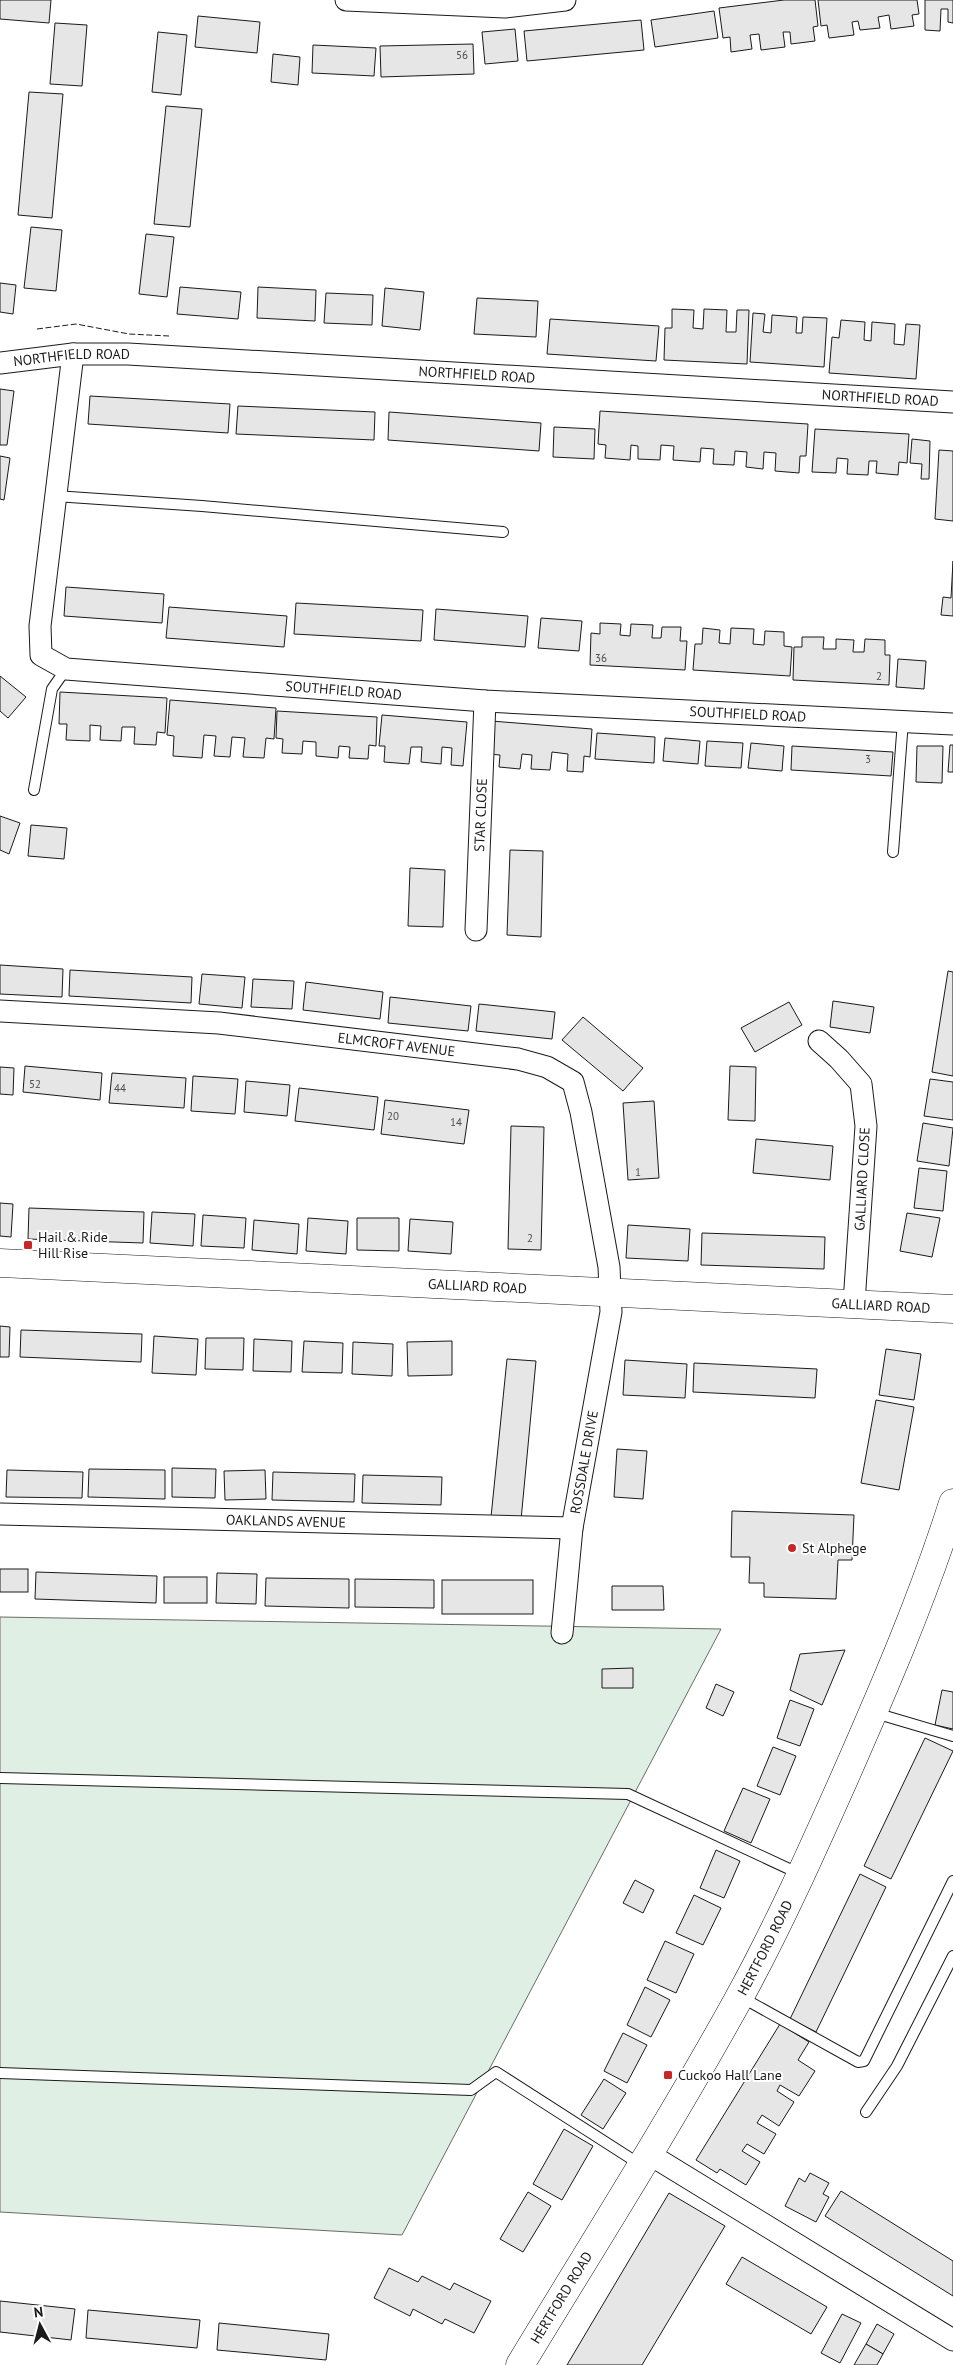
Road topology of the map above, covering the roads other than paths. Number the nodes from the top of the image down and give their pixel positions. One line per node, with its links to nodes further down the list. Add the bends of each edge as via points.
1 (346, 0): 2 (street, via 504,7)
2 (565, 0)
3 (72, 354): 4 (street, NORTHFIELD ROAD); 5 (street, NORTHFIELD ROAD, via 128,354); 6 (street, SOUTHFIELD ROAD)
4 (0, 363)
5 (953, 402)
6 (55, 496): 7 (lane); 8 (street, SOUTHFIELD ROAD, via 40,626 41,655)
7 (503, 532)
8 (66, 669): 9 (street, SOUTHFIELD ROAD); 12 (lane, via 52,689)
9 (485, 701): 10 (street, SOUTHFIELD ROAD); 14 (street, STAR CLOSE)
10 (903, 721): 11 (street, SOUTHFIELD ROAD); 13 (lane)
11 (953, 724)
12 (34, 790)
13 (894, 852)
14 (476, 930)
15 (0, 1011): 18 (street, ELMCROFT AVENUE, via 219,1023 518,1059 547,1067 573,1082 609,1267)
16 (820, 1041): 19 (street, GALLIARD CLOSE, via 861,1084 866,1126)
17 (0, 1263): 18 (main road, GALLIARD ROAD)
18 (611, 1293): 19 (main road, GALLIARD ROAD); 23 (street, ROSSDALE DRIVE)
19 (854, 1303): 20 (main road, GALLIARD ROAD)
20 (953, 1309)
21 (953, 1503): 25 (main road, HERTFORD ROAD, via 930,1575)
22 (0, 1514): 23 (street, OAKLANDS AVENUE)
23 (572, 1528): 24 (street, ROSSDALE DRIVE)
24 (562, 1633)
25 (873, 1712): 26 (lane); 28 (main road, HERTFORD ROAD)
26 (953, 1736)
27 (0, 1778): 28 (lane, via 628,1794)
28 (801, 1874): 31 (main road, HERTFORD ROAD)
29 (953, 1881): 31 (lane, via 864,2061 858,2062)
30 (953, 1956): 33 (lane, via 897,2066)
31 (740, 1996): 34 (main road, HERTFORD ROAD)
32 (0, 2073): 34 (lane, via 471,2090 496,2072)
33 (866, 2112)
34 (646, 2160): 35 (street); 36 (main road, HERTFORD ROAD)
35 (952, 2339)
36 (520, 2365)

